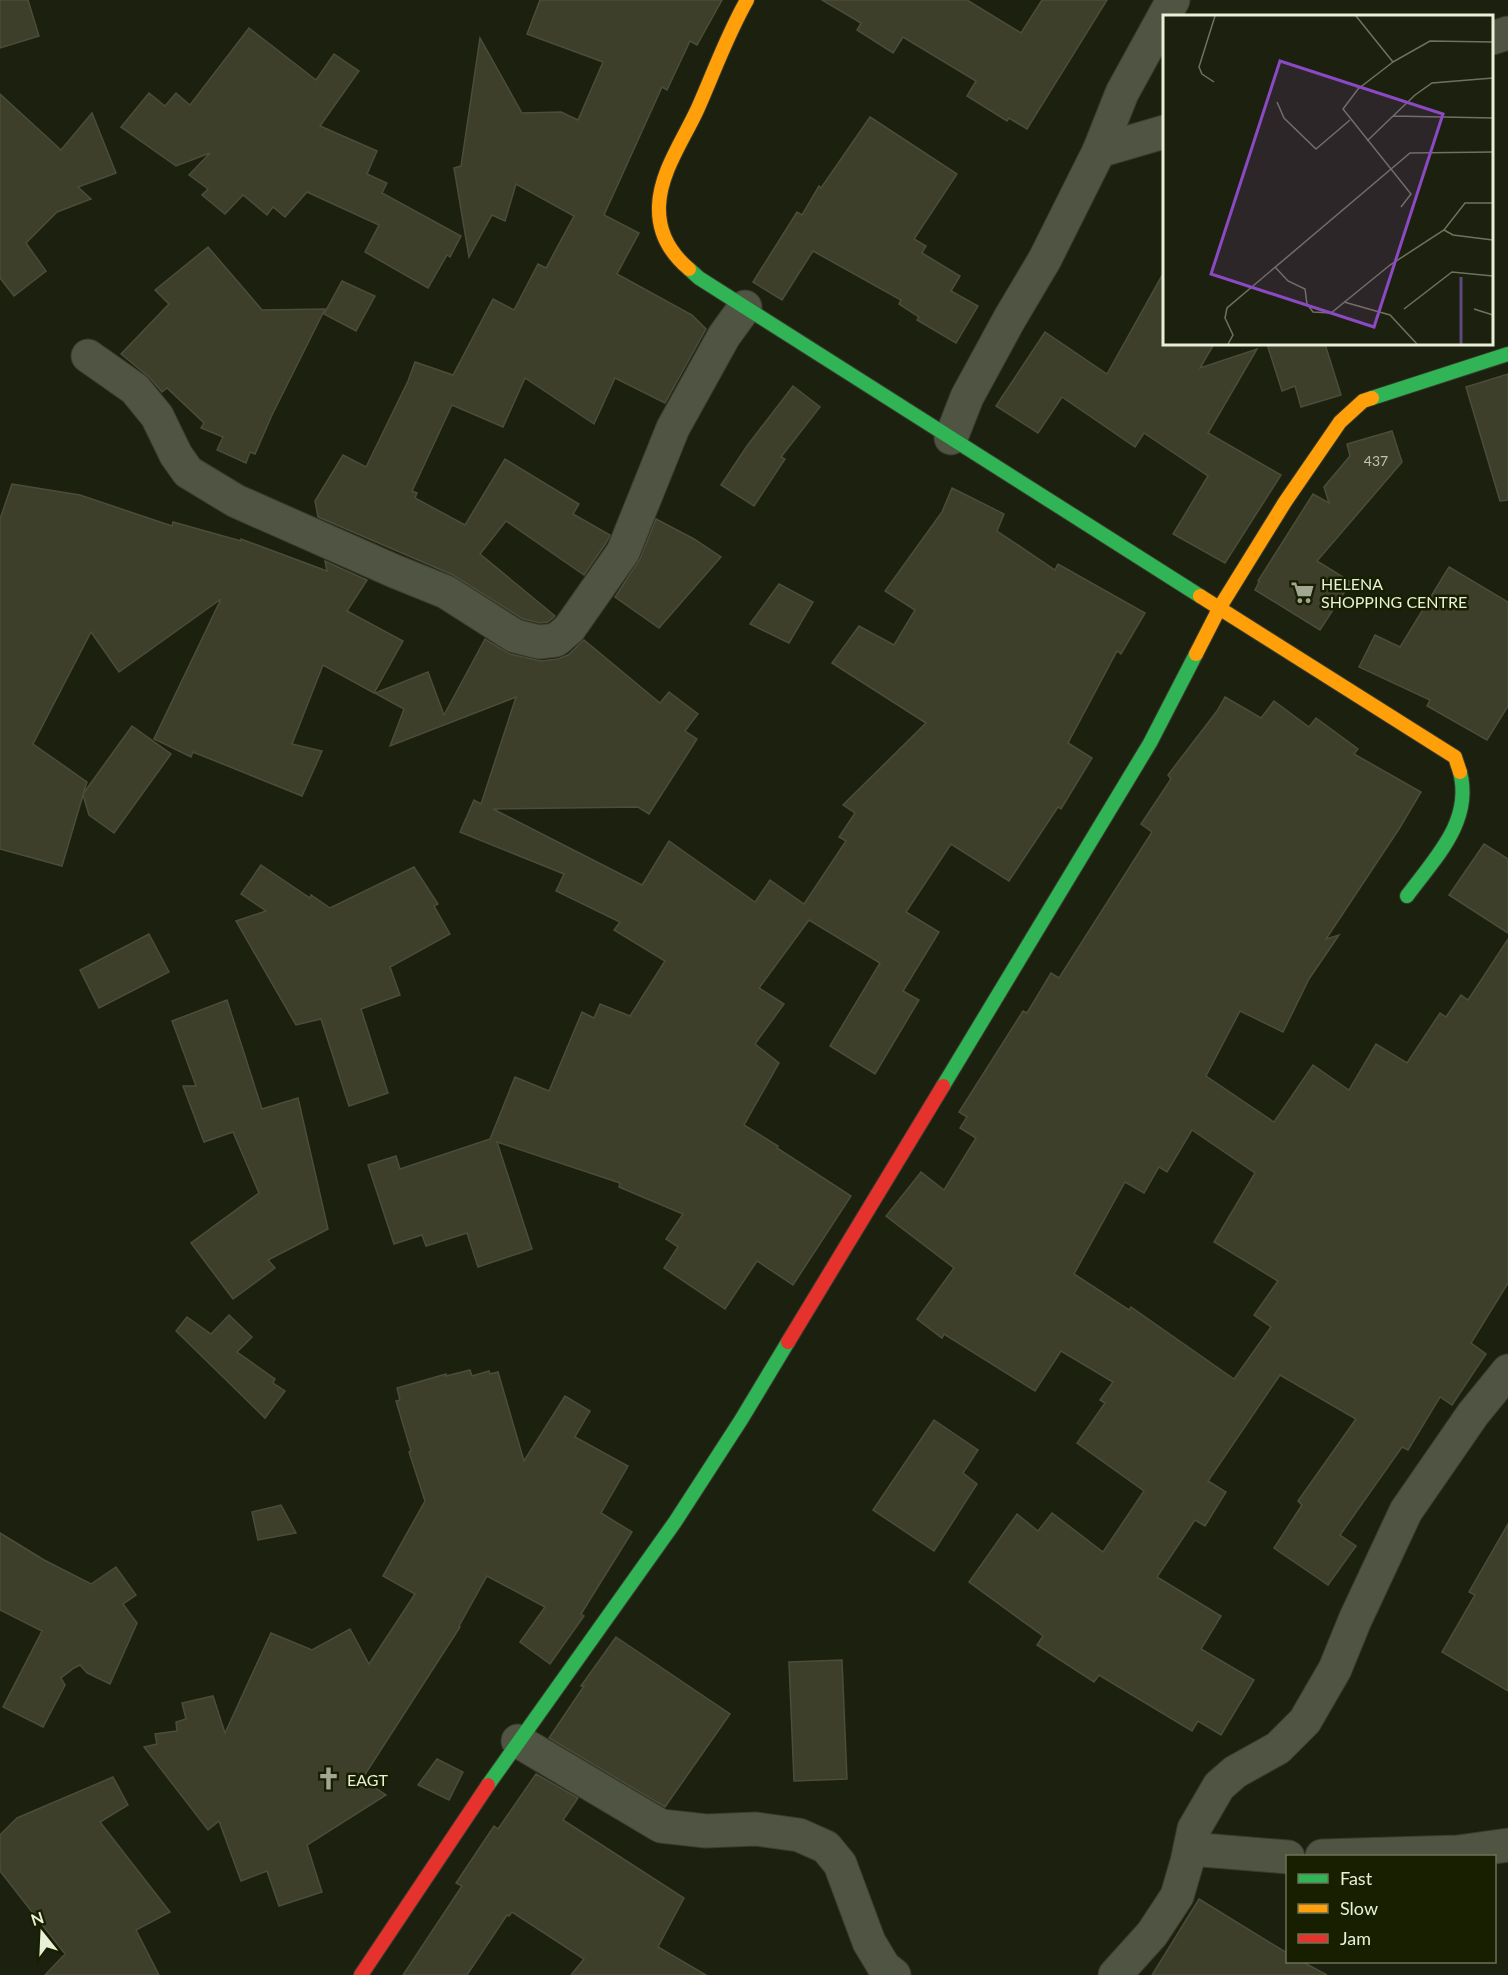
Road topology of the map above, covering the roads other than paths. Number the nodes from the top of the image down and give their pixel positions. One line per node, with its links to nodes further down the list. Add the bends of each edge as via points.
1 (747, 0): 9 (street, via 664,179 659,205 661,230 676,258)
2 (1173, 0): 3 (street)
3 (1165, 15)
4 (1163, 18): 8 (street, via 1122,93)
5 (1508, 33): 6 (street)
6 (1493, 37)
7 (1163, 132): 8 (street)
8 (1099, 151): 12 (street, via 1045,259 984,364)
9 (745, 308): 11 (street, via 724,336 673,428 623,552 569,629 556,640 539,642 515,636 446,592 236,501 188,472 157,416 135,389); 12 (street)
10 (1508, 354): 13 (street, via 1363,401 1340,422 1284,502)
11 (88, 356)
12 (951, 438): 13 (street)
13 (1220, 607): 14 (street, via 1455,757 1462,775 1463,803 1451,835); 16 (street, via 1144,754 741,1420 675,1522)
14 (1407, 896)
15 (1508, 1371): 18 (street, via 1406,1511 1335,1669 1305,1721 1278,1748 1235,1772 1219,1786 1194,1829)
16 (518, 1742): 21 (street); 22 (street, via 661,1826 706,1831 756,1829 799,1835 826,1847 840,1864 869,1942 884,1967)
17 (1508, 1845): 19 (street, via 1458,1852)
18 (1190, 1849): 20 (street); 23 (street, via 1177,1896 1152,1934)
19 (1376, 1855)
20 (1286, 1857)
21 (361, 1975)
22 (894, 1975)
23 (1115, 1975)

